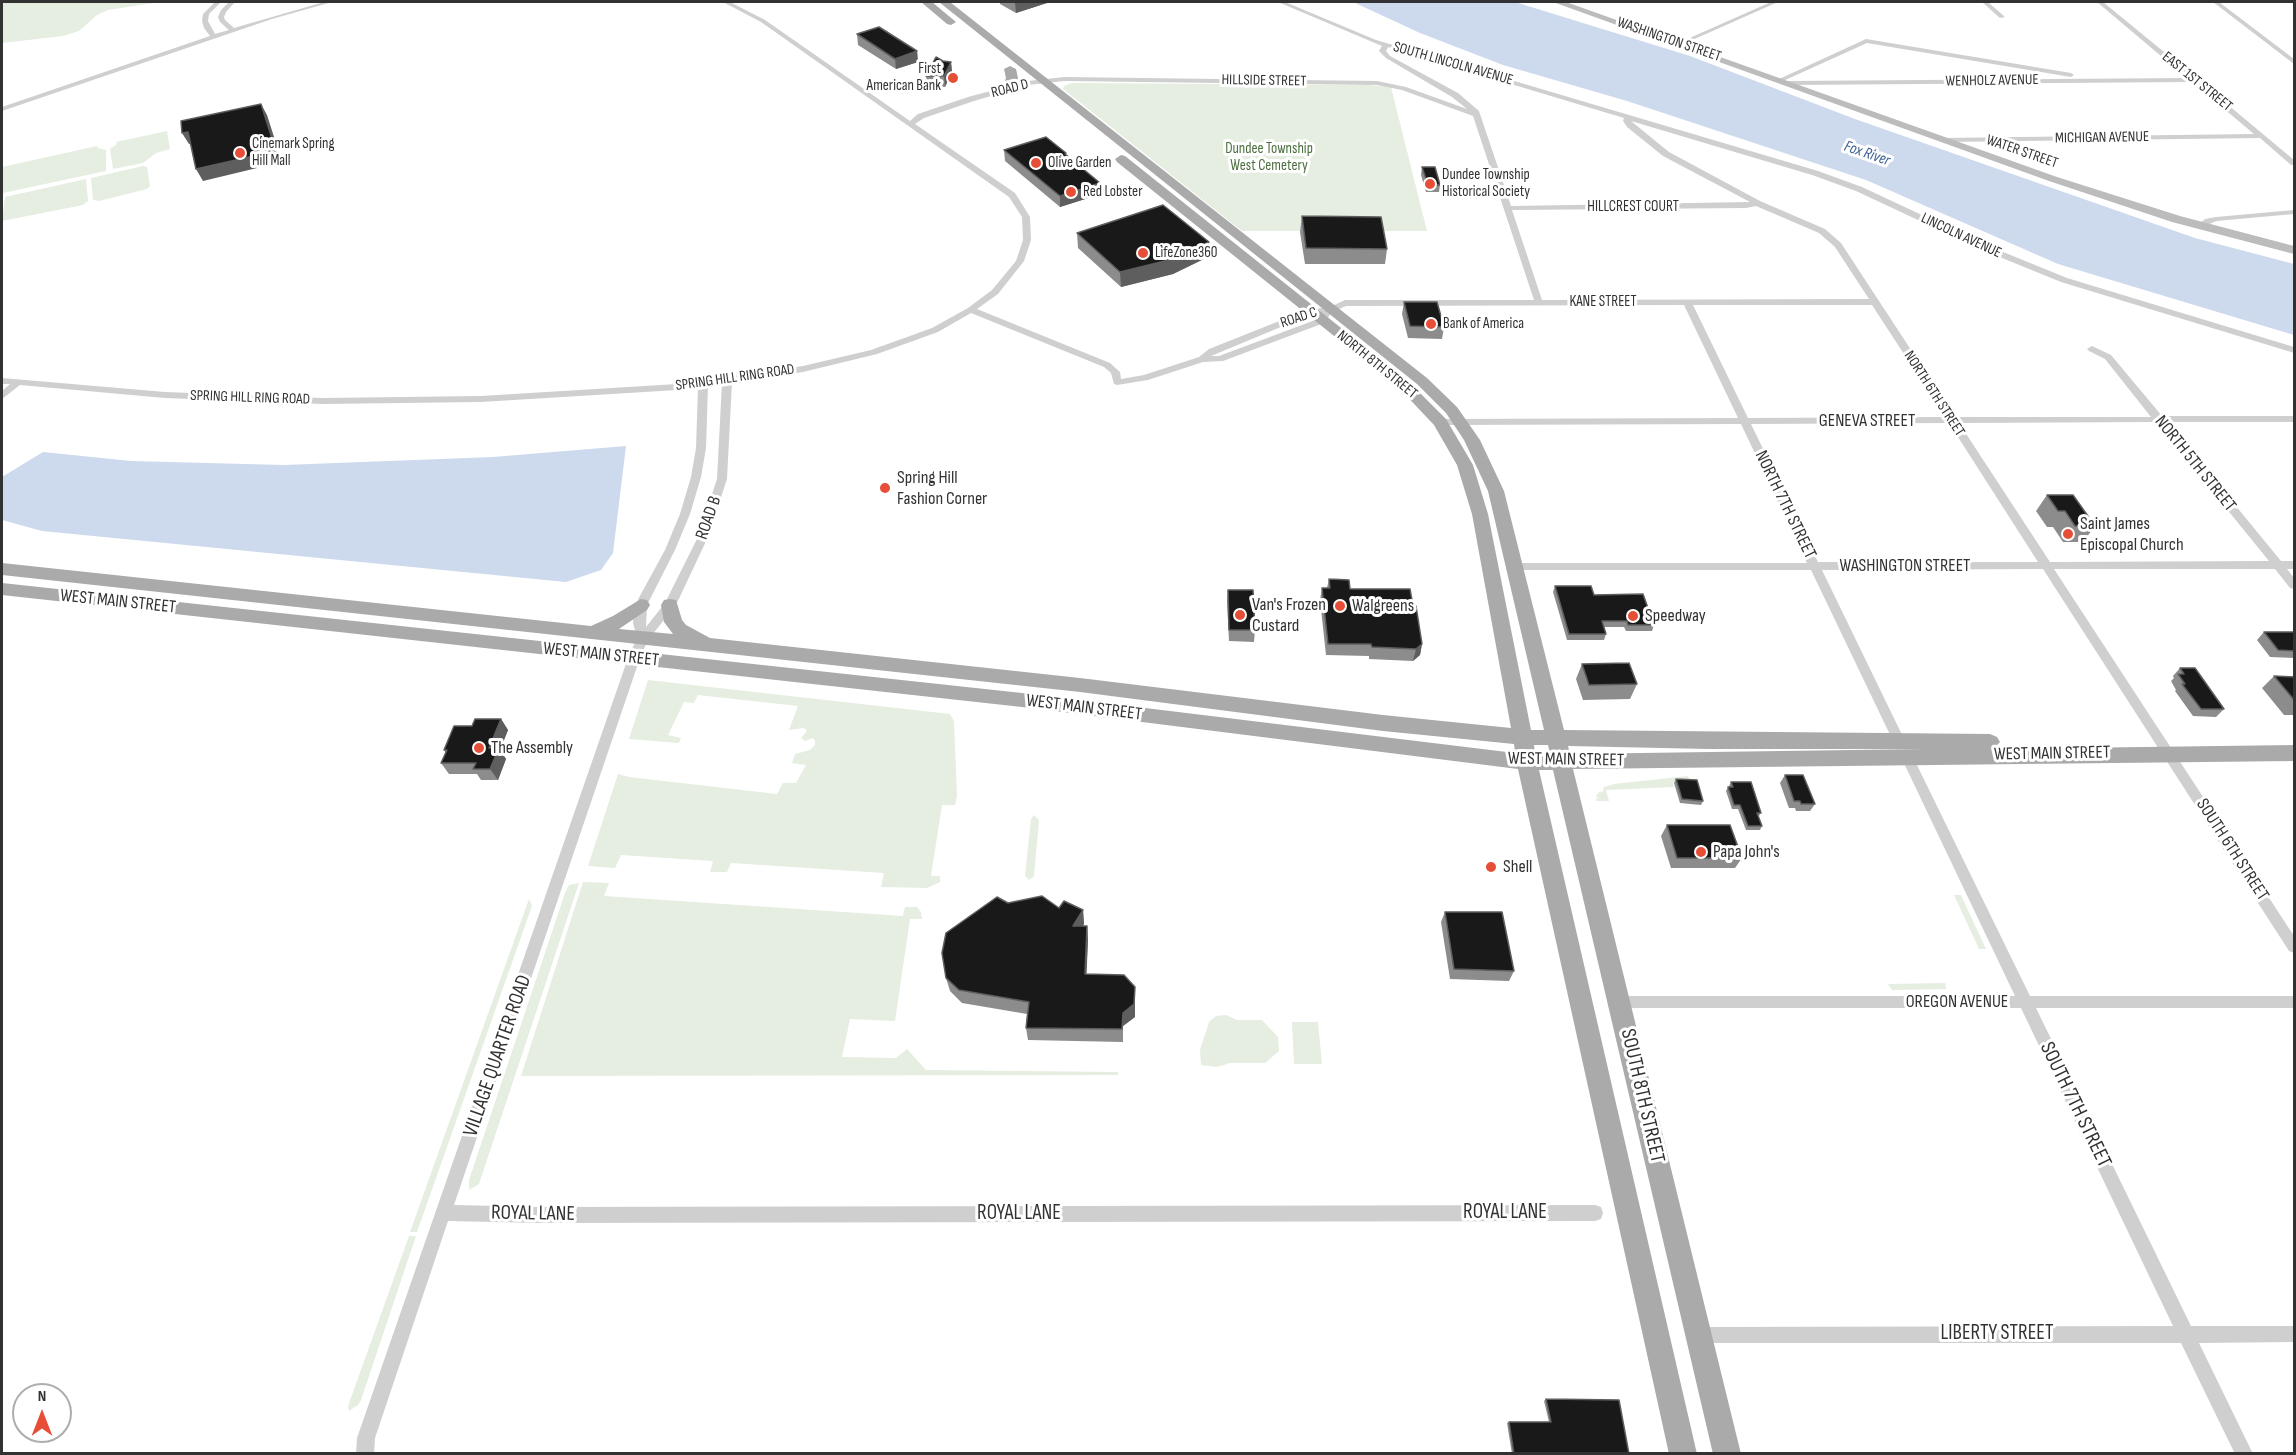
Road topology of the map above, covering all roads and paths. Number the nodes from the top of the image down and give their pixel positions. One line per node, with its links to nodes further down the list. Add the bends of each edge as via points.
1 (218, 2): 16 (street, via 206,14 205,21)
2 (232, 2): 15 (street, via 221,17)
3 (329, 2): 15 (street)
4 (726, 2): 30 (street, SPRING HILL RING ROAD, via 755,15)
5 (926, 2): 21 (main road)
6 (945, 2): 25 (main road)
7 (1281, 2): 18 (street, SOUTH LINCOLN AVENUE)
8 (1558, 2): 17 (street, WASHINGTON STREET)
9 (1774, 2): 17 (street)
10 (1985, 2): 14 (street)
11 (2100, 2): 23 (street, EAST 1ST STREET)
12 (2216, 2): 13 (street); 19 (street)
13 (2221, 2)
14 (2001, 17)
15 (234, 31): 16 (street)
16 (214, 37): 27 (street)
17 (1679, 44): 20 (street, WASHINGTON STREET)
18 (1386, 45): 28 (street, via 1382,51 1387,56 1460,98); 29 (street, SOUTH LINCOLN AVENUE)
19 (2295, 62)
20 (1745, 68): 24 (street, WATER STREET)
21 (1010, 69): 25 (main road); 26 (main road)
22 (2105, 80): 23 (street, WENHOLZ AVENUE); 24 (street, WENHOLZ AVENUE); 24 (street, via 1866,41)
23 (2195, 80): 31 (street, EAST 1ST STREET)
24 (1784, 82): 32 (street, WATER STREET)
25 (1036, 84): 26 (street, ROAD D); 28 (street, HILLSIDE STREET, via 1064,79 1373,82 1398,86); 30 (street, ROAD D, via 927,123); 36 (main road, NORTH 8TH STREET); 38 (main road, NORTH 8TH STREET)
26 (1008, 89): 30 (street, ROAD D, via 921,116)
27 (2, 109)
28 (1477, 115): 35 (street)
29 (1629, 116): 34 (street, NORTH 6TH STREET, via 1629,123 1663,152); 48 (street, LINCOLN AVENUE, via 1835,180 2064,280)
30 (912, 123): 45 (street, SPRING HILL RING ROAD, via 1007,190 1026,217 1028,240 1020,261 1003,284)
31 (2261, 136): 32 (street, MICHIGAN AVENUE); 33 (street, EAST 1ST STREET)
32 (1942, 140): 39 (street, WATER STREET)
33 (2295, 163)
34 (1757, 203): 35 (street, HILLCREST COURT); 42 (street, NORTH 6TH STREET, via 1829,236)
35 (1507, 208): 43 (street)
36 (1209, 211): 38 (main road); 44 (main road, NORTH 8TH STREET)
37 (2295, 212): 39 (street, via 2210,220)
38 (1193, 217): 46 (main road, NORTH 8TH STREET)
39 (2201, 226): 40 (street, WATER STREET)
40 (2295, 250)
41 (1687, 302): 42 (street, KANE STREET); 43 (street, KANE STREET); 56 (street, NORTH 7TH STREET)
42 (1875, 302): 57 (street, NORTH 6TH STREET)
43 (1539, 303): 44 (street, KANE STREET, via 1345,303)
44 (1332, 309): 46 (street, ROAD C); 59 (main road, NORTH 8TH STREET, via 1422,381)
45 (971, 310): 46 (street, ROAD C, via 1107,365 1115,372 1117,382 1145,378 1202,358 1220,359); 50 (street, SPRING HILL RING ROAD, via 935,330 874,352)
46 (1316, 316): 58 (main road, NORTH 8TH STREET, via 1404,385)
47 (2092, 349): 55 (street, NORTH 5TH STREET, via 2108,357)
48 (2295, 350)
49 (2, 381): 51 (street, SPRING HILL RING ROAD)
50 (727, 381): 52 (street, SPRING HILL RING ROAD); 69 (street, ROAD B, via 722,479 703,537)
51 (18, 382): 52 (street, SPRING HILL RING ROAD, via 165,395 334,401 515,397); 53 (street)
52 (703, 384): 68 (street, ROAD B, via 696,477 670,550)
53 (2, 396)
54 (2295, 419): 55 (street, GENEVA STREET)
55 (2159, 420): 57 (street, GENEVA STREET); 60 (street, NORTH 5TH STREET)
56 (1743, 421): 57 (street, GENEVA STREET); 59 (street, GENEVA STREET); 62 (street, NORTH 7TH STREET)
57 (1952, 421): 63 (street, NORTH 6TH STREET)
58 (1440, 422): 59 (street, GENEVA STREET); 74 (main road, NORTH 8TH STREET, via 1461,456 1474,489)
59 (1461, 422): 64 (main road, NORTH 8TH STREET, via 1496,490)
60 (2278, 565): 61 (street, WASHINGTON STREET); 63 (street, WASHINGTON STREET); 66 (street, NORTH 5TH STREET)
61 (2295, 565)
62 (1814, 566): 63 (street, WASHINGTON STREET); 64 (street, WASHINGTON STREET); 76 (street, NORTH 7TH STREET)
63 (2046, 566): 77 (street, NORTH 6TH STREET)
64 (1515, 567): 75 (main road, NORTH 8TH STREET)
65 (2, 569): 70 (main road, WEST MAIN STREET)
66 (2295, 585)
67 (2, 589): 73 (main road, WEST MAIN STREET)
68 (640, 605): 70 (main road); 71 (street, via 639,623)
69 (670, 605): 71 (street, ROAD B); 72 (main road, via 673,622 680,630)
70 (593, 633): 71 (main road, WEST MAIN STREET)
71 (644, 638): 72 (main road, WEST MAIN STREET); 73 (street, ROAD B)
72 (712, 645): 74 (main road, WEST MAIN STREET)
73 (634, 658): 79 (main road, WEST MAIN STREET, via 1022,700); 85 (street, VILLAGE QUARTER ROAD)
74 (1522, 737): 75 (main road, WEST MAIN STREET); 79 (main road, NORTH 8TH STREET)
75 (1557, 738): 76 (main road, WEST MAIN STREET); 80 (main road, SOUTH 8TH STREET)
76 (1903, 749): 77 (main road, WEST MAIN STREET); 80 (main road, WEST MAIN STREET); 83 (street, SOUTH 7TH STREET)
77 (2169, 753): 78 (main road, WEST MAIN STREET); 81 (street, SOUTH 6TH STREET)
78 (2295, 753)
79 (1527, 762): 80 (main road, WEST MAIN STREET); 91 (main road)
80 (1563, 762): 82 (main road, SOUTH 8TH STREET)
81 (2295, 947)
82 (1619, 1002): 83 (street, OREGON AVENUE); 89 (main road, SOUTH 8TH STREET)
83 (2026, 1002): 84 (street, OREGON AVENUE); 87 (street, SOUTH 7TH STREET)
84 (2295, 1002)
85 (444, 1213): 86 (street, ROYAL LANE); 90 (street, VILLAGE QUARTER ROAD, via 366,1438)
86 (1595, 1213)
87 (2186, 1334): 88 (street, LIBERTY STREET); 89 (street, LIBERTY STREET); 93 (street, SOUTH 7TH STREET)
88 (2295, 1334)
89 (1699, 1335): 92 (main road, SOUTH 8TH STREET)
90 (365, 1454)
91 (1683, 1454)
92 (1727, 1454)
93 (2244, 1454)

